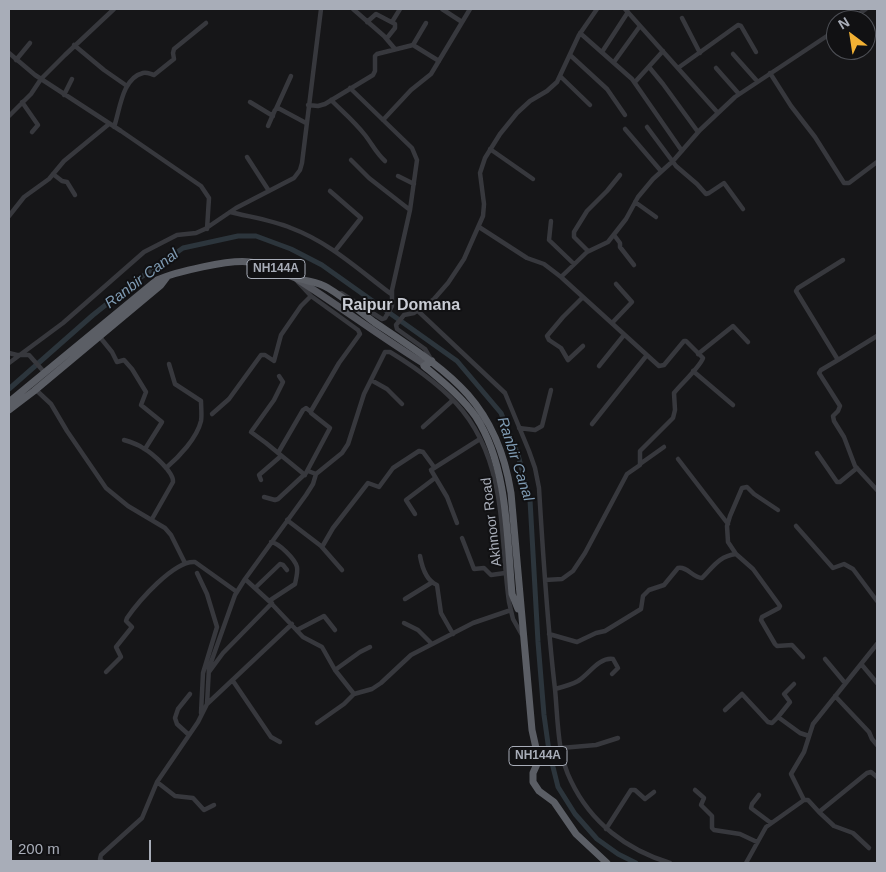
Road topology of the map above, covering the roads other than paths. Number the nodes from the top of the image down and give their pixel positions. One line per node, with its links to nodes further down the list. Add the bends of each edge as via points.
1 (114, 9): 20 (street)
2 (321, 9): 50 (street)
3 (353, 9): 10 (street)
4 (400, 9): 11 (street)
5 (442, 9): 12 (street)
6 (470, 9): 12 (street)
7 (598, 9): 16 (street)
8 (627, 11): 15 (street); 24 (street)
9 (682, 18): 27 (street)
10 (367, 22): 11 (street, via 376,14); 18 (street)
11 (392, 22): 18 (street, via 396,26)
12 (462, 22): 31 (street)
13 (426, 23): 21 (street)
14 (206, 24): 43 (street, via 174,49 172,63 154,75 141,73)
15 (640, 26): 23 (street); 32 (street)
16 (580, 33): 24 (street); 29 (street)
17 (826, 37): 36 (street)
18 (387, 38): 22 (street)
19 (30, 43): 30 (street)
20 (74, 45): 40 (street); 43 (street)
21 (413, 45): 22 (street); 31 (street)
22 (395, 49): 44 (street, via 375,56 375,73)
23 (663, 51): 33 (street); 34 (street)
24 (602, 52): 32 (street)
25 (756, 52): 27 (street, via 738,25)
26 (9, 53): 30 (street)
27 (700, 53): 34 (street)
28 (733, 54): 41 (street)
29 (570, 55): 38 (street); 54 (street, via 607,89)
30 (16, 60): 40 (street)
31 (439, 62): 57 (street, via 431,74)
32 (614, 62): 42 (street)
33 (649, 67): 42 (street); 65 (street)
34 (678, 68): 53 (street)
35 (716, 68): 45 (street)
36 (770, 73): 41 (street); 72 (street, via 844,183)
37 (291, 76): 52 (street)
38 (560, 76): 51 (street); 66 (street, via 552,87 520,110)
39 (72, 78): 46 (street)
40 (41, 79): 46 (street); 48 (street)
41 (756, 81): 45 (street)
42 (635, 82): 67 (street)
43 (127, 86): 61 (street)
44 (350, 88): 47 (street); 57 (street)
45 (739, 94): 53 (street)
46 (64, 95): 59 (street)
47 (331, 100): 50 (street, via 322,105); 70 (street)
48 (22, 102): 55 (street); 64 (street, via 38,125)
49 (250, 102): 56 (street)
50 (308, 105): 58 (street)
51 (590, 105)
52 (276, 109): 56 (street); 58 (street)
53 (718, 113): 65 (street)
54 (625, 115)
55 (9, 116)
56 (273, 116): 60 (street)
57 (383, 120): 78 (street, via 416,155)
58 (306, 123): 79 (street, via 298,173)
59 (109, 124): 61 (street); 74 (street)
60 (268, 126)
61 (114, 127): 90 (street, via 204,190 210,203)
62 (647, 127): 71 (street)
63 (625, 129): 73 (street)
64 (32, 132)
65 (698, 132): 67 (street)
66 (490, 149): 77 (street); 89 (street, via 480,173 484,210)
67 (682, 151): 71 (street)
68 (248, 157): 79 (street)
69 (351, 160): 84 (street)
70 (385, 161)
71 (673, 161): 73 (street); 83 (street, via 706,194 725,183)
72 (877, 162)
73 (661, 171): 82 (street)
74 (53, 174): 81 (street, via 67,182); 86 (street, via 24,197)
75 (620, 175): 93 (street, via 586,211 574,232 574,237)
76 (398, 176): 78 (street)
77 (533, 179)
78 (414, 184): 84 (street)
79 (269, 191): 85 (street)
80 (330, 191): 92 (street, via 361,218)
81 (75, 195)
82 (635, 202): 87 (street); 91 (street)
83 (743, 209)
84 (410, 210): 102 (street)
85 (230, 212): 90 (street); 92 (street, via 290,227)
86 (9, 216)
87 (656, 217)
88 (551, 220): 95 (street, via 549,240)
89 (479, 227): 98 (street); 105 (street, via 445,288)
90 (207, 229): 114 (street, via 196,234 177,234 144,252 63,323)
91 (614, 235): 93 (street, via 606,244); 96 (street)
92 (336, 251): 102 (street)
93 (588, 251): 95 (street)
94 (843, 260): 116 (street, via 796,291)
95 (574, 264): 98 (street)
96 (634, 265)
97 (167, 277): 99 (highway, Akhnoor Road / NH144A, via 236,261 264,265); 108 (highway); 121 (highway, Akhnoor Road / NH144A, via 157,280)
98 (561, 277): 104 (street)
99 (294, 278): 101 (highway, Akhnoor Road / NH144A); 103 (street); 118 (main road, via 381,337)
100 (616, 284): 106 (street, via 632,302)
101 (332, 290): 102 (street, via 381,318 385,318 391,308); 118 (highway, Akhnoor Road / NH144A)
102 (391, 294)
103 (311, 296): 132 (street, via 360,334); 133 (street, via 281,335 274,362 261,355 229,399)
104 (583, 298): 106 (street); 111 (street, via 547,336 561,348 568,360)
105 (418, 311): 118 (street, via 403,316 396,325 425,350); 136 (street, via 505,393)
106 (612, 323): 107 (street)
107 (624, 334): 115 (street); 120 (street)
108 (99, 336): 125 (highway); 140 (street, via 118,362 125,360 131,367 146,392 141,405 162,422)
109 (877, 336): 116 (street)
110 (748, 342): 113 (street, via 733,326)
111 (583, 346)
112 (9, 353): 114 (street)
113 (698, 354): 115 (street, via 685,341 662,366); 122 (street, via 703,359)
114 (17, 355): 117 (street); 121 (street, via 27,354)
115 (647, 355): 134 (street)
116 (838, 360): 147 (street, via 819,373 840,406 833,419)
117 (9, 362)
118 (429, 363): 186 (highway, Akhnoor Road / NH144A, via 460,385 477,406 502,452 511,493)
119 (169, 364): 146 (street, via 175,384 200,401 202,418 183,453)
120 (599, 366)
121 (43, 370): 128 (highway, Akhnoor Road / NH144A)
122 (693, 371): 130 (street); 144 (street, via 674,393 673,418 640,451)
123 (279, 376): 142 (street, via 283,382 251,432)
124 (371, 380): 127 (street, via 383,354 388,351 429,377); 129 (street, via 387,389); 149 (street, via 346,447)
125 (35, 389): 131 (highway); 156 (street, via 51,404 106,488)
126 (551, 390): 136 (street, via 542,426 535,430)
127 (453, 400): 135 (street); 137 (street)
128 (9, 402)
129 (402, 404)
130 (733, 405)
131 (9, 410)
132 (311, 412): 142 (street, via 303,410); 148 (street, via 330,428)
133 (212, 414)
134 (592, 424)
135 (423, 427)
136 (519, 428): 172 (street, via 535,468 539,488)
137 (480, 439): 145 (street); 170 (street, via 498,497)
138 (124, 440): 140 (street)
139 (664, 447): 144 (street)
140 (146, 449): 146 (street)
141 (817, 453): 147 (street, via 837,482)
142 (279, 455): 148 (street); 151 (street, via 259,475)
143 (678, 459): 159 (street)
144 (640, 464): 172 (street, via 627,474 573,571 562,579)
145 (434, 467): 150 (street, via 431,470); 163 (street, via 423,452 418,451 392,468 379,487 368,483)
146 (166, 468): 156 (street, via 174,481)
147 (857, 468): 152 (street)
148 (306, 473): 149 (street); 153 (street, via 278,499)
149 (316, 474): 157 (street, via 313,484)
150 (435, 478): 155 (street, via 406,500); 158 (street)
151 (261, 480)
152 (877, 490)
153 (264, 497)
154 (778, 510): 159 (street, via 746,486 741,490)
155 (415, 514)
156 (152, 520): 166 (street, via 168,531)
157 (287, 520): 162 (street); 163 (street)
158 (457, 523)
159 (728, 524): 164 (street, via 728,542)
160 (796, 526): 177 (street, via 833,568 844,564 853,569)
161 (462, 538): 170 (street, via 475,569 484,568 491,575)
162 (271, 542): 171 (street); 178 (street, via 280,545 297,569 295,584)
163 (322, 547): 168 (street)
164 (736, 554): 185 (street, via 715,563 702,578 678,568 664,585 649,590 643,596 641,609 605,631 576,642); 190 (street, via 753,569 780,606 761,620 775,644 792,645)
165 (420, 556): 173 (street)
166 (185, 563): 175 (street, via 196,563); 194 (street, via 160,581 131,613 126,620 132,627 116,648 121,657)
167 (287, 570): 174 (street, via 280,564)
168 (342, 570)
169 (197, 573): 207 (street, via 217,627 203,673)
170 (505, 573): 179 (street)
171 (245, 579): 174 (street); 175 (street)
172 (545, 580): 185 (street)
173 (431, 583): 176 (street); 184 (street, via 437,585 441,613)
174 (255, 588): 178 (street)
175 (237, 592): 195 (street)
176 (405, 599)
177 (877, 601)
178 (271, 602): 181 (street); 195 (street)
179 (511, 610): 184 (street, via 480,620); 186 (street)
180 (404, 623): 187 (street, via 418,630)
181 (292, 624): 182 (street); 197 (street)
182 (297, 630): 183 (street, via 324,616); 193 (street, via 306,640 322,647)
183 (335, 630)
184 (454, 634): 187 (street)
185 (549, 634): 201 (street)
186 (523, 637): 229 (highway, Akhnoor Road / NH144A, via 532,730 538,757 533,782 554,802 576,834)
187 (432, 644): 203 (street, via 408,657 375,687)
188 (877, 644): 192 (street)
189 (370, 647): 193 (street)
190 (803, 657)
191 (825, 659): 198 (street)
192 (862, 664): 198 (street); 199 (street)
193 (335, 670): 203 (street)
194 (106, 672)
195 (208, 673): 205 (street)
196 (612, 674): 201 (street, via 618,668 609,658 577,681)
197 (233, 681): 205 (street); 213 (street, via 271,737)
198 (845, 683): 204 (street)
199 (877, 683)
200 (794, 684): 208 (street, via 784,694 790,702)
201 (555, 689): 215 (street)
202 (190, 694): 210 (street, via 175,718)
203 (354, 694): 209 (street)
204 (835, 696): 211 (street, via 813,724); 214 (street)
205 (207, 704): 207 (street)
206 (725, 710): 208 (street, via 742,694 768,722 772,723)
207 (201, 715): 210 (street)
208 (778, 717): 211 (street, via 800,734)
209 (317, 723)
210 (189, 735): 217 (street)
211 (809, 736): 221 (street, via 791,774)
212 (618, 738): 215 (street, via 596,745)
213 (280, 742)
214 (877, 745)
215 (561, 748): 225 (street, via 562,761 572,783)
216 (877, 777): 223 (street, via 867,773)
217 (157, 782): 222 (street, via 176,796 193,798 204,810); 228 (street, via 142,818 101,855)
218 (694, 790): 226 (street, via 704,798 701,806 712,816 712,828 740,834)
219 (654, 792): 225 (street, via 645,799 631,790)
220 (759, 796): 224 (street, via 751,808)
221 (804, 800): 223 (street); 224 (street)
222 (214, 805)
223 (819, 812): 227 (street, via 834,826 852,833)
224 (771, 823): 226 (street)
225 (606, 829): 230 (street, via 636,850)
226 (757, 842): 231 (street)
227 (869, 848)
228 (104, 863)
229 (608, 863)
230 (670, 863)
231 (746, 863)

